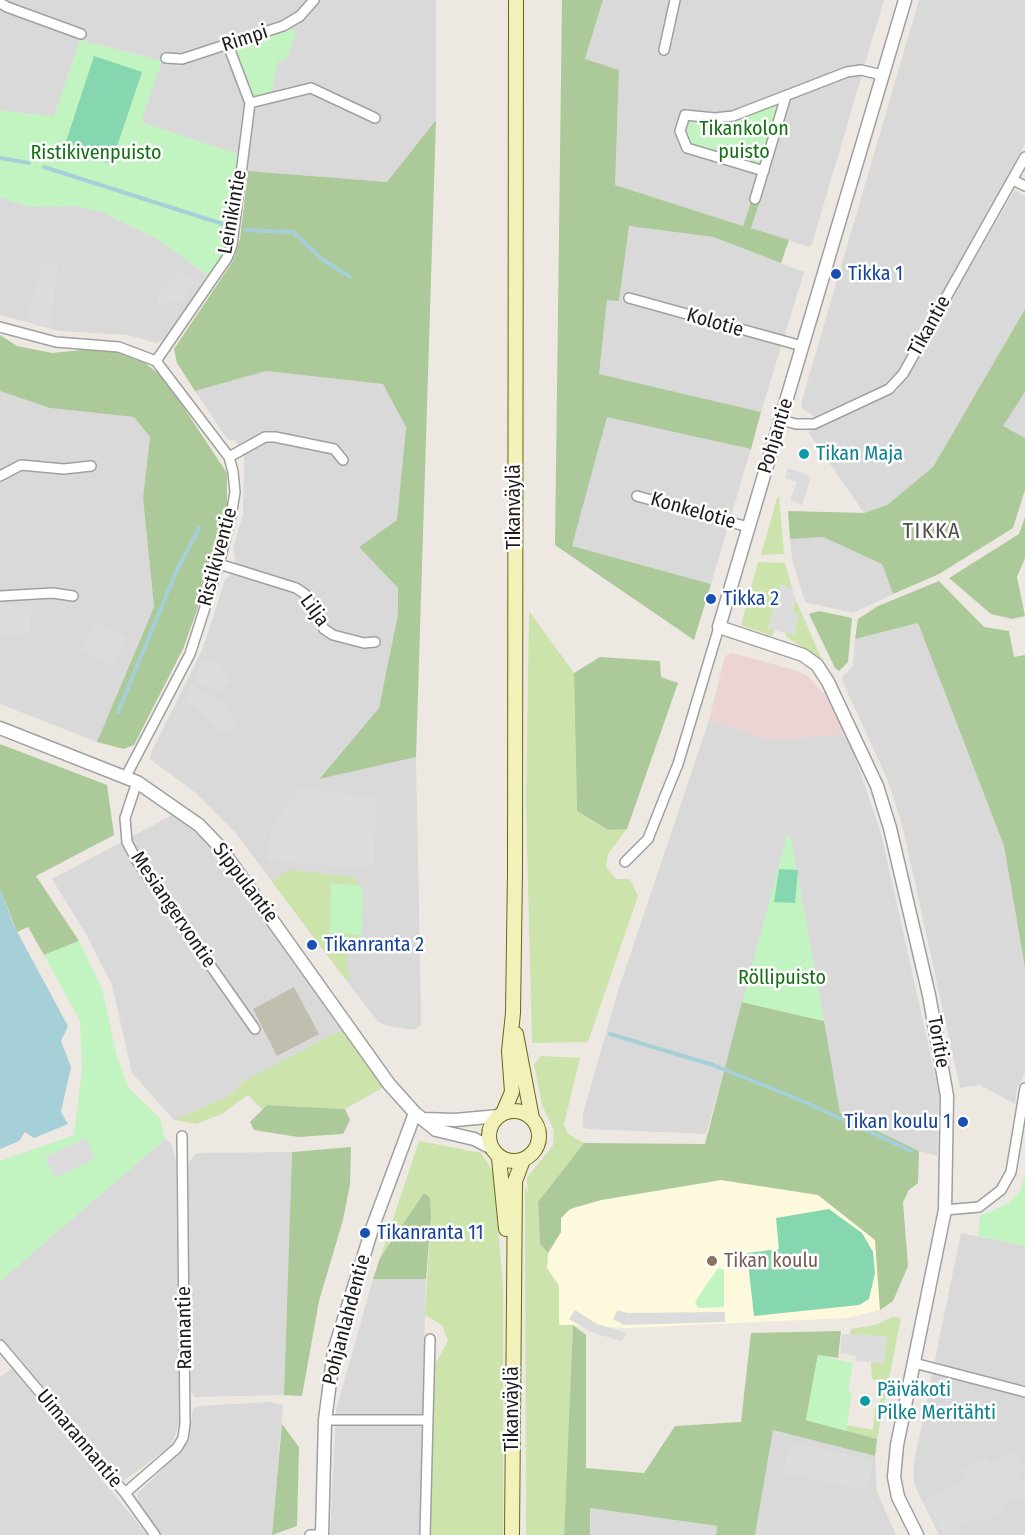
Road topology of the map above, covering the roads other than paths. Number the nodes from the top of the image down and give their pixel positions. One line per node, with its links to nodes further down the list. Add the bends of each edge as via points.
1 (314, 0): 7 (street, Rimpi, via 300,16 283,26)
2 (516, 0): 38 (main road, Tikanväylä)
3 (675, 0): 8 (street)
4 (905, 0): 10 (street, Pohjantie)
5 (0, 3): 6 (street)
6 (81, 34)
7 (228, 45): 9 (street, Rimpi, via 182,59); 12 (street, Leinikintie)
8 (664, 50)
9 (166, 58)
10 (882, 75): 11 (street, via 861,70 847,72); 21 (street, Pohjantie)
11 (786, 96): 15 (street); 15 (street, via 733,116 685,115 681,122 680,135 687,148)
12 (250, 103): 13 (street, via 311,88); 22 (street, Leinikintie, via 232,245)
13 (375, 118)
14 (1025, 157): 16 (street, Tikantie)
15 (764, 171): 18 (street)
16 (1013, 180): 17 (street); 23 (street, Tikantie, via 903,374 889,389 814,424)
17 (1025, 186)
18 (755, 200)
19 (629, 298): 21 (street, Kolotie)
20 (0, 327): 22 (street, via 56,342 119,347)
21 (802, 346): 23 (street, Pohjantie)
22 (156, 361): 24 (street, Ristikiventie)
23 (781, 420): 29 (street, Pohjantie)
24 (229, 457): 25 (street, via 265,436 334,449); 30 (street, Ristikiventie, via 234,492)
25 (343, 460)
26 (92, 466): 27 (street, via 64,469 21,465)
27 (0, 476)
28 (637, 496): 29 (street, Konkelotie)
29 (748, 527): 33 (street, Pohjantie)
30 (219, 564): 34 (street, Lilja, via 296,588 305,594 324,629 364,643); 36 (street, Ristikiventie, via 190,654)
31 (0, 596): 32 (street)
32 (73, 596)
33 (719, 627): 37 (street, Pohjantie, via 678,764 652,831); 47 (street, Toritie, via 796,652 817,665 846,716 877,786 939,1046 947,1096)
34 (375, 642)
35 (0, 728): 36 (street, Sippulantie)
36 (131, 780): 39 (street, Mesiangervontie, via 125,818 127,842); 42 (street, Sippulantie, via 199,825 220,847 389,1084)
37 (625, 862)
38 (513, 1013): 41 (main road, Tikanväylä, via 509,1051 512,1092); 43 (main road, Tikanväylä)
39 (255, 1029)
40 (1025, 1088): 47 (street, via 1011,1172 1001,1190 979,1207)
41 (501, 1115): 42 (street, via 455,1120); 43 (main road, via 518,1111); 45 (main road, via 491,1127 489,1140)
42 (419, 1116): 45 (street, Sippulantie, via 436,1130 474,1139); 53 (street, Pohjanlahdentie, via 373,1226 341,1326)
43 (532, 1118): 46 (main road, via 539,1144)
44 (182, 1136): 55 (street, Rannantie, via 183,1438 177,1448)
45 (495, 1153): 46 (main road, via 514,1162); 48 (main road, Tikanväylä)
46 (523, 1160): 48 (main road, Tikanväylä, via 515,1181)
47 (945, 1210): 51 (street, Toritie)
48 (512, 1282): 60 (main road, Tikanväylä)
49 (430, 1339): 54 (street)
50 (0, 1345): 55 (street, Uimarannantie)
51 (915, 1363): 52 (street); 61 (street, Toritie, via 897,1444 894,1477 898,1497)
52 (1025, 1392)
53 (325, 1420): 54 (street); 58 (street, Pohjanlahdentie)
54 (428, 1420): 59 (street)
55 (125, 1493): 56 (street, Uimarannantie)
56 (155, 1535)
57 (310, 1535): 58 (street)
58 (322, 1535)
59 (425, 1535)
60 (512, 1535)
61 (917, 1535)

